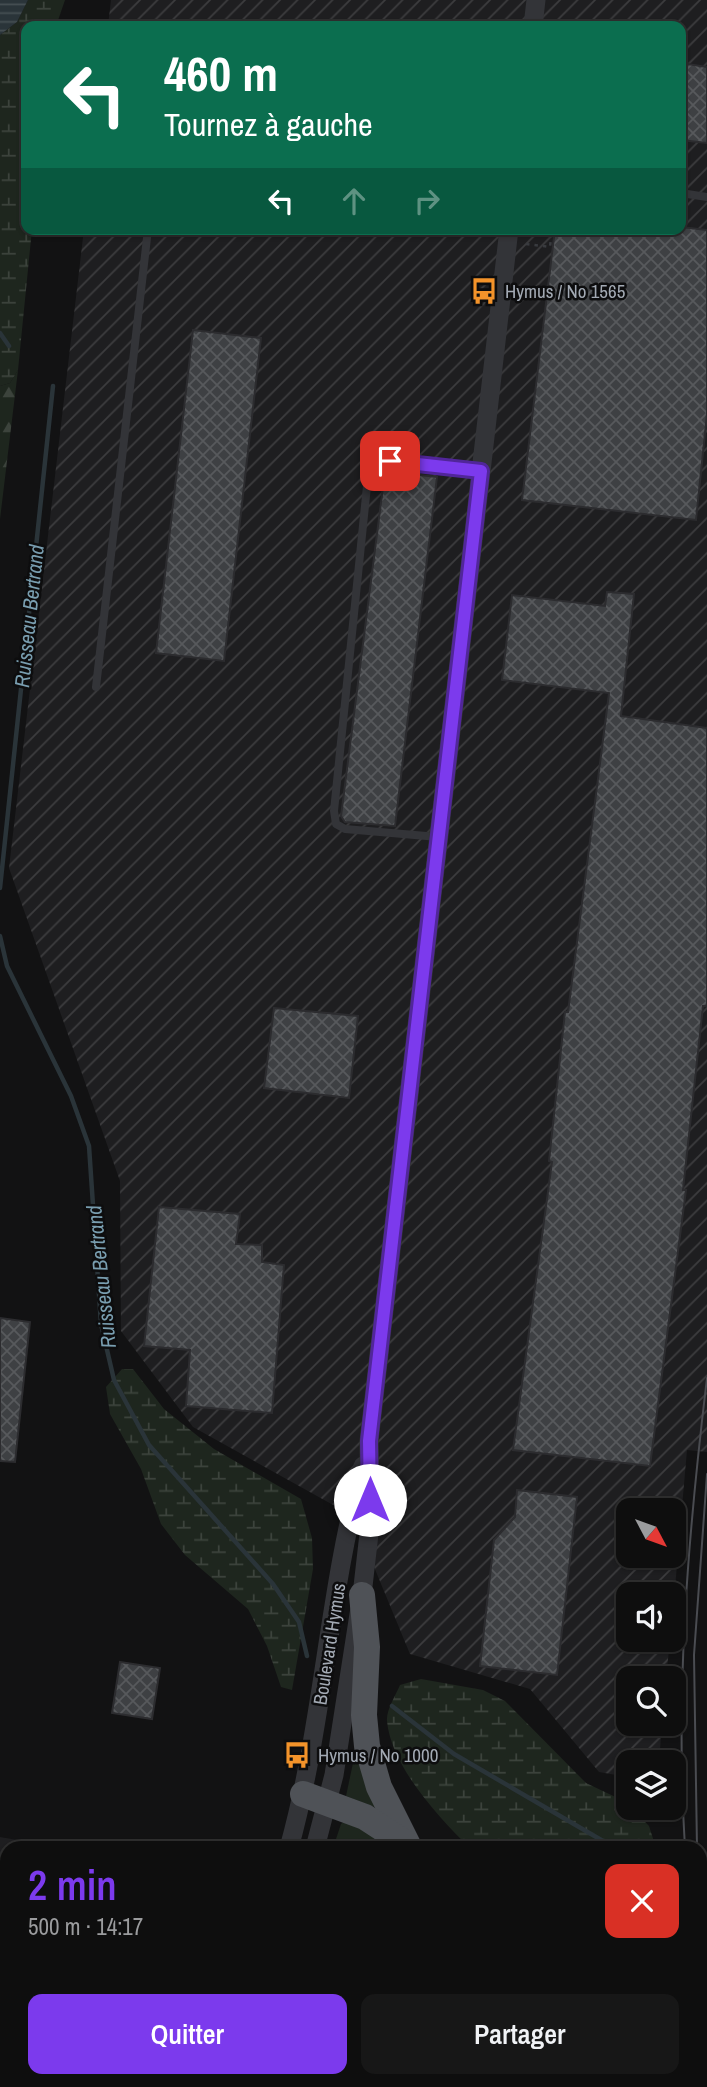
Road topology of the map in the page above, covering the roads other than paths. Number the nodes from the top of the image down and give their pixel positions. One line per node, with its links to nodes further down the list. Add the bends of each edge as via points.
1 (536, 0): 2 (street)
2 (534, 21)
3 (686, 194): 4 (lane)
4 (707, 197)
5 (147, 235): 8 (lane)
6 (508, 235): 7 (street, Boulevard Hymus)
7 (481, 471): 9 (street, Boulevard Hymus); 9 (lane, via 390,461 383,463 367,486 336,824 345,829)
8 (96, 687)
9 (439, 837): 10 (street, Boulevard Hymus)
10 (369, 1441): 11 (street, Boulevard Hymus, via 370,1525); 12 (street, Boulevard Hymus, via 347,1521)
11 (362, 1595): 12 (street, Boulevard Hymus, via 338,1750); 16 (main road, via 367,1746 379,1787)
12 (315, 1799): 13 (street, Boulevard Hymus); 14 (street, Boulevard Hymus); 15 (main road, via 365,1817)
13 (293, 1841)
14 (315, 1841)
15 (402, 1841)
16 (407, 1841)

